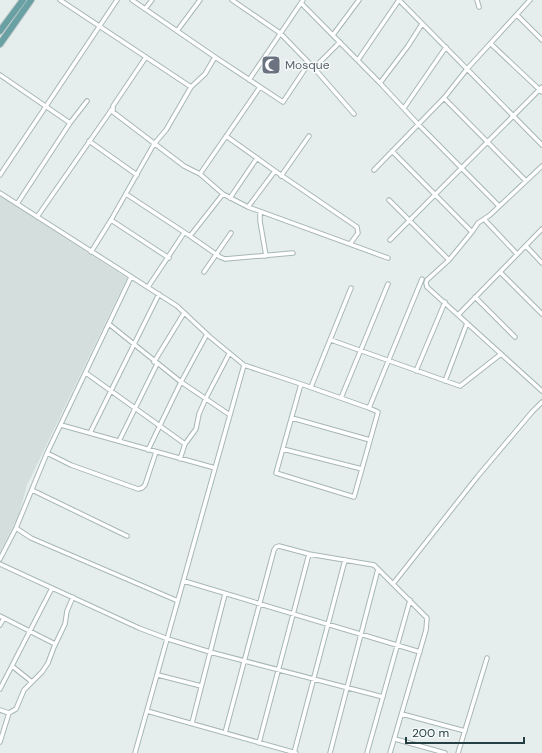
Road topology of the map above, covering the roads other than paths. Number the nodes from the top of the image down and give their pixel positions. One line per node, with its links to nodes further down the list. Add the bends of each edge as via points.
1 (23, 0): 19 (main road)
2 (31, 0): 25 (main road)
3 (60, 0): 18 (street)
4 (117, 0): 18 (street)
5 (132, 0): 15 (street)
6 (152, 0): 15 (street)
7 (200, 0): 20 (street)
8 (232, 0): 21 (street)
9 (359, 0): 22 (street)
10 (399, 0): 17 (street); 30 (street)
11 (477, 0): 14 (street)
12 (530, 0): 16 (street)
13 (302, 1): 21 (street); 22 (street)
14 (479, 7)
15 (145, 9): 20 (street)
16 (517, 15): 23 (street); 26 (street)
17 (422, 24): 27 (street); 36 (street)
18 (100, 26): 28 (street); 42 (street)
19 (0, 31)
20 (177, 31): 29 (street)
21 (280, 33): 31 (street); 35 (street)
22 (333, 35): 24 (street)
23 (542, 40)
24 (340, 42): 30 (street); 32 (street)
25 (0, 44)
26 (491, 44): 33 (street); 39 (street)
27 (446, 47): 33 (street); 43 (street)
28 (146, 57): 37 (street); 44 (street)
29 (215, 57): 35 (street); 37 (street, via 206,74)
30 (358, 60): 36 (street)
31 (309, 62): 32 (street); 38 (street, via 283,102)
32 (314, 68): 45 (street)
33 (467, 69): 40 (street); 46 (street)
34 (0, 75): 42 (street)
35 (249, 80): 38 (street)
36 (380, 82): 43 (street)
37 (191, 87): 53 (street, via 166,130)
38 (260, 87): 49 (street)
39 (541, 90): 46 (street)
40 (444, 98): 48 (street); 52 (street)
41 (87, 101): 47 (street)
42 (45, 106): 47 (street); 62 (street)
43 (404, 108): 48 (street)
44 (112, 110): 51 (street); 53 (street)
45 (354, 114)
46 (514, 116): 52 (street); 54 (street)
47 (70, 123): 72 (street)
48 (418, 124): 55 (street); 58 (street)
49 (226, 136): 56 (street); 61 (street)
50 (309, 136): 64 (street)
51 (89, 141): 63 (street); 76 (street)
52 (487, 142): 58 (street); 65 (street)
53 (154, 144): 61 (street, via 184,166); 63 (street)
54 (542, 145)
55 (392, 151): 59 (street); 69 (street)
56 (257, 158): 60 (street); 70 (street)
57 (542, 166): 65 (street)
58 (461, 168): 69 (street); 73 (street)
59 (374, 170)
60 (275, 171): 64 (street); 74 (street)
61 (200, 174): 68 (street)
62 (0, 175)
63 (137, 175): 67 (street)
64 (282, 176): 86 (street, via 357,227 358,234)
65 (526, 181): 73 (street)
66 (0, 193): 72 (street)
67 (126, 194): 78 (street); 82 (street)
68 (223, 194): 70 (street); 84 (street)
69 (435, 194): 79 (street); 81 (street)
70 (230, 198): 74 (street)
71 (389, 200): 79 (street)
72 (17, 204): 76 (street)
73 (500, 206): 77 (street)
74 (248, 207): 75 (street)
75 (260, 212): 86 (street); 92 (street)
76 (37, 217): 88 (street)
77 (484, 219): 81 (street); 91 (street)
78 (111, 220): 88 (street); 93 (street)
79 (409, 221): 85 (street); 95 (street)
80 (542, 229): 87 (street)
81 (472, 232): 95 (street)
82 (184, 233): 84 (street); 93 (street)
83 (231, 233): 90 (street)
84 (190, 236): 90 (street)
85 (390, 240)
86 (350, 244): 94 (street)
87 (526, 246): 91 (street); 96 (street)
88 (91, 252): 99 (street)
89 (293, 253): 92 (street)
90 (217, 254): 92 (street, via 225,259); 97 (street)
91 (517, 254): 98 (street)
92 (266, 256)
93 (169, 258): 102 (street)
94 (388, 258)
95 (449, 260): 106 (street, via 426,283)
96 (542, 263)
97 (204, 272)
98 (500, 272): 105 (street); 108 (street)
99 (131, 277): 102 (street); 111 (street)
100 (422, 279): 119 (street)
101 (388, 284): 116 (street)
102 (148, 287): 104 (street)
103 (352, 288): 114 (street)
104 (159, 294): 107 (street); 115 (street)
105 (475, 297): 109 (street); 113 (street)
106 (445, 302): 109 (street); 122 (street)
107 (184, 313): 112 (street); 120 (street)
108 (542, 314)
109 (458, 315): 110 (street)
110 (467, 323): 118 (street); 124 (street)
111 (109, 324): 115 (street); 123 (street)
112 (207, 334): 117 (street); 125 (street)
113 (515, 337)
114 (331, 340): 116 (street); 127 (street)
115 (134, 345): 120 (street); 128 (street)
116 (360, 351): 119 (street); 131 (street)
117 (229, 354): 121 (street); 130 (street)
118 (501, 354): 124 (street, via 460,386); 129 (street)
119 (389, 361): 122 (street); 133 (street)
120 (156, 363): 125 (street); 134 (street)
121 (244, 364): 126 (street); 135 (street)
122 (416, 371): 124 (street)
123 (86, 373): 128 (street); 137 (street)
124 (445, 381)
125 (181, 382): 130 (street); 138 (street)
126 (301, 384): 127 (street); 136 (street)
127 (311, 387): 131 (street)
128 (111, 391): 134 (street); 139 (street)
129 (542, 391)
130 (206, 398): 135 (street); 142 (street, via 195,431)
131 (341, 398): 133 (street)
132 (542, 402): 159 (street, via 478,476)
133 (369, 408): 140 (street, via 378,412)
134 (136, 409): 138 (street); 141 (street)
135 (230, 415): 148 (street)
136 (292, 418): 140 (street); 143 (street)
137 (61, 425): 139 (street); 146 (street)
138 (159, 426): 142 (street); 144 (street)
139 (90, 434): 141 (street)
140 (370, 440): 149 (street)
141 (119, 441): 144 (street)
142 (185, 444): 147 (street)
143 (283, 449): 149 (street); 149 (street, via 276,473 354,497)
144 (148, 450): 145 (street)
145 (156, 452): 146 (street, via 145,484 138,489 71,465); 147 (street)
146 (47, 453): 150 (street)
147 (180, 459): 148 (street)
148 (215, 468): 158 (street)
149 (362, 469)
150 (32, 490): 151 (street); 152 (street)
151 (16, 528): 154 (street); 164 (street, via 31,538)
152 (127, 536)
153 (309, 554): 155 (street); 165 (street, via 282,547 275,548); 166 (street)
154 (0, 559)
155 (345, 560): 157 (street, via 371,564); 168 (street)
156 (0, 564): 160 (street)
157 (378, 569): 159 (street); 171 (street)
158 (184, 581): 161 (street); 164 (street)
159 (393, 584): 163 (street)
160 (52, 588): 162 (street); 170 (street)
161 (225, 594): 165 (street); 175 (street)
162 (73, 598): 172 (street); 173 (street, via 65,624)
163 (410, 600): 174 (street); 176 (street, via 427,618)
164 (178, 602): 172 (street)
165 (260, 604): 166 (street); 178 (street)
166 (294, 614): 168 (street); 180 (street)
167 (2, 617): 169 (street); 170 (street)
168 (327, 624): 171 (street); 182 (street)
169 (0, 625)
170 (29, 632): 173 (street); 179 (street)
171 (361, 634): 174 (street); 185 (street)
172 (168, 639): 175 (street); 181 (street)
173 (55, 644): 183 (street, via 47,666)
174 (397, 645): 176 (street); 187 (street)
175 (210, 652): 178 (street); 184 (street)
176 (420, 652): 191 (street)
177 (487, 658): 193 (street)
178 (244, 661): 180 (street); 194 (street)
179 (12, 666): 183 (street); 186 (street)
180 (278, 670): 182 (street); 196 (street)
181 (158, 675): 184 (street); 189 (street)
182 (313, 679): 185 (street); 199 (street)
183 (32, 682): 190 (street, via 23,692 16,709)
184 (201, 686): 192 (street)
185 (347, 688): 187 (street); 200 (street)
186 (0, 689)
187 (383, 697): 201 (street)
188 (0, 710): 190 (street)
189 (147, 711): 192 (street); 198 (street)
190 (10, 713): 197 (street)
191 (402, 714): 193 (street); 195 (street)
192 (192, 723): 194 (street)
193 (465, 731): 204 (street)
194 (225, 733): 196 (street)
195 (394, 739): 202 (street); 203 (street)
196 (260, 742): 199 (street)
197 (0, 743)
198 (135, 753)
199 (295, 753)
200 (330, 753)
201 (367, 753)
202 (390, 753)
203 (446, 753)
204 (458, 753)

